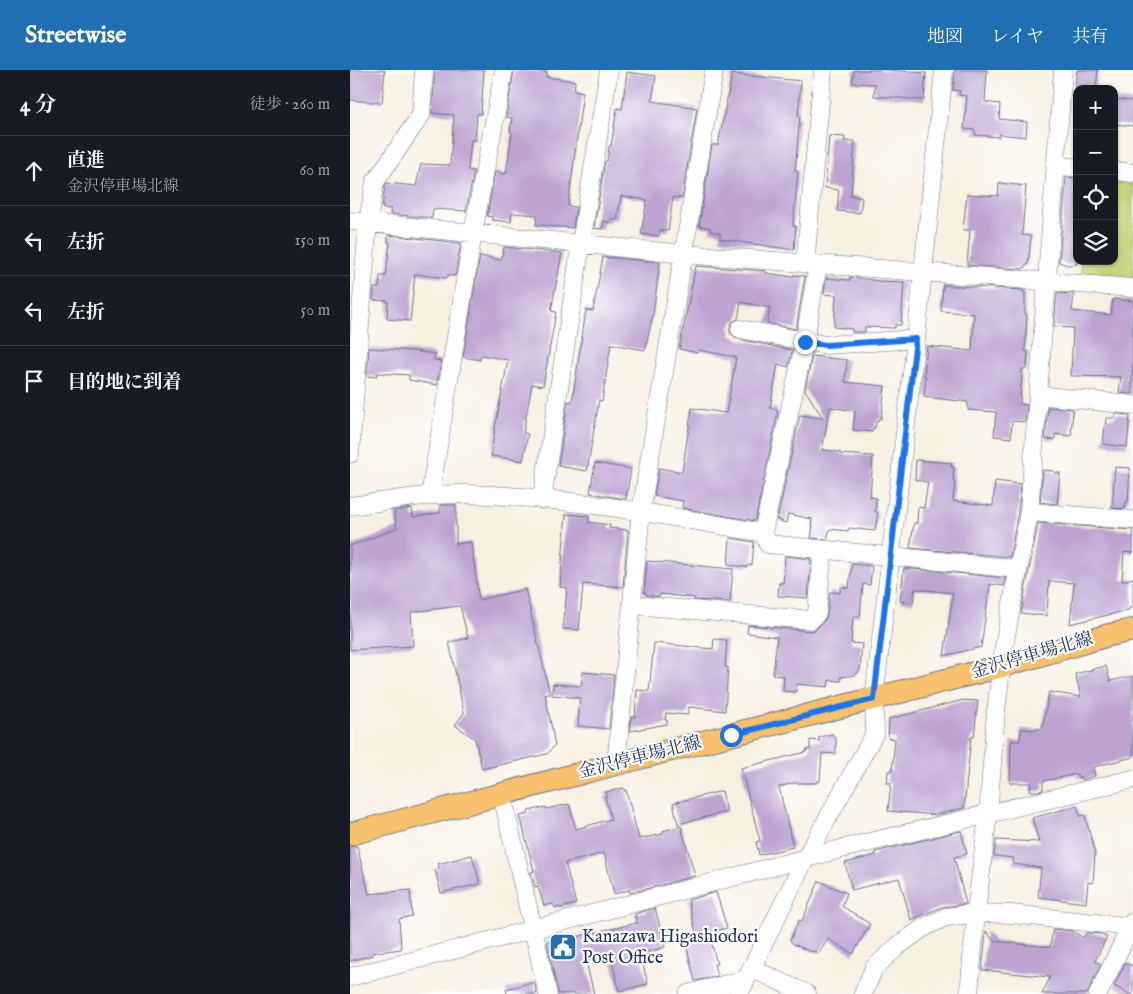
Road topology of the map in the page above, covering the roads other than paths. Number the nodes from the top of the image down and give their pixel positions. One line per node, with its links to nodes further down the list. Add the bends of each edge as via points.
1 (424, 70): 13 (street, via 421,115 375,182)
2 (504, 70): 14 (street)
3 (609, 70): 15 (street)
4 (714, 70): 16 (street)
5 (823, 70): 17 (street)
6 (944, 70): 18 (street)
7 (1063, 70): 8 (street)
8 (1056, 165): 9 (street); 19 (street)
9 (1073, 167)
10 (1118, 171): 11 (street)
11 (1133, 173)
12 (350, 221): 13 (street)
13 (368, 222): 14 (street); 22 (street)
14 (473, 233): 15 (street); 28 (street)
15 (581, 243): 16 (street); 29 (street)
16 (684, 254): 17 (street); 31 (street)
17 (811, 264): 18 (street); 24 (street)
18 (923, 272): 19 (street); 23 (street)
19 (1046, 282): 20 (street); 25 (street)
20 (1133, 288)
21 (740, 329): 24 (street)
22 (355, 339): 27 (street)
23 (916, 339): 24 (street, via 826,345); 36 (street)
24 (805, 342): 34 (street)
25 (1038, 396): 26 (street); 32 (street)
26 (1133, 405)
27 (350, 454)
28 (430, 496): 29 (street, via 467,494); 30 (street)
29 (542, 500): 31 (street)
30 (350, 506)
31 (641, 511): 34 (street); 38 (street)
32 (1029, 512): 33 (street); 37 (street)
33 (1133, 520)
34 (762, 532): 35 (street, via 768,544)
35 (823, 550): 36 (street); 38 (street, via 818,613 811,620)
36 (891, 556): 37 (street); 41 (street)
37 (1018, 569): 40 (street)
38 (632, 605): 42 (street)
39 (1133, 630): 40 (main road, 金沢停車場北線)
40 (1002, 666): 41 (main road, 金沢停車場北線); 45 (street)
41 (874, 699): 42 (main road, 金沢停車場北線); 47 (street, via 874,733)
42 (616, 764): 44 (main road, 金沢停車場北線)
43 (1133, 779): 45 (street)
44 (502, 795): 46 (main road, 金沢停車場北線); 50 (street)
45 (988, 815): 47 (street); 48 (street)
46 (350, 834)
47 (805, 859): 50 (street); 52 (street)
48 (976, 913): 49 (street); 56 (street, via 946,917 923,928 874,968); 57 (street)
49 (1132, 925): 58 (street)
50 (534, 928): 51 (street); 53 (street)
51 (350, 976)
52 (745, 980): 54 (street); 55 (street)
53 (548, 994)
54 (688, 994)
55 (807, 994)
56 (863, 994)
57 (969, 994)
58 (1098, 994)

